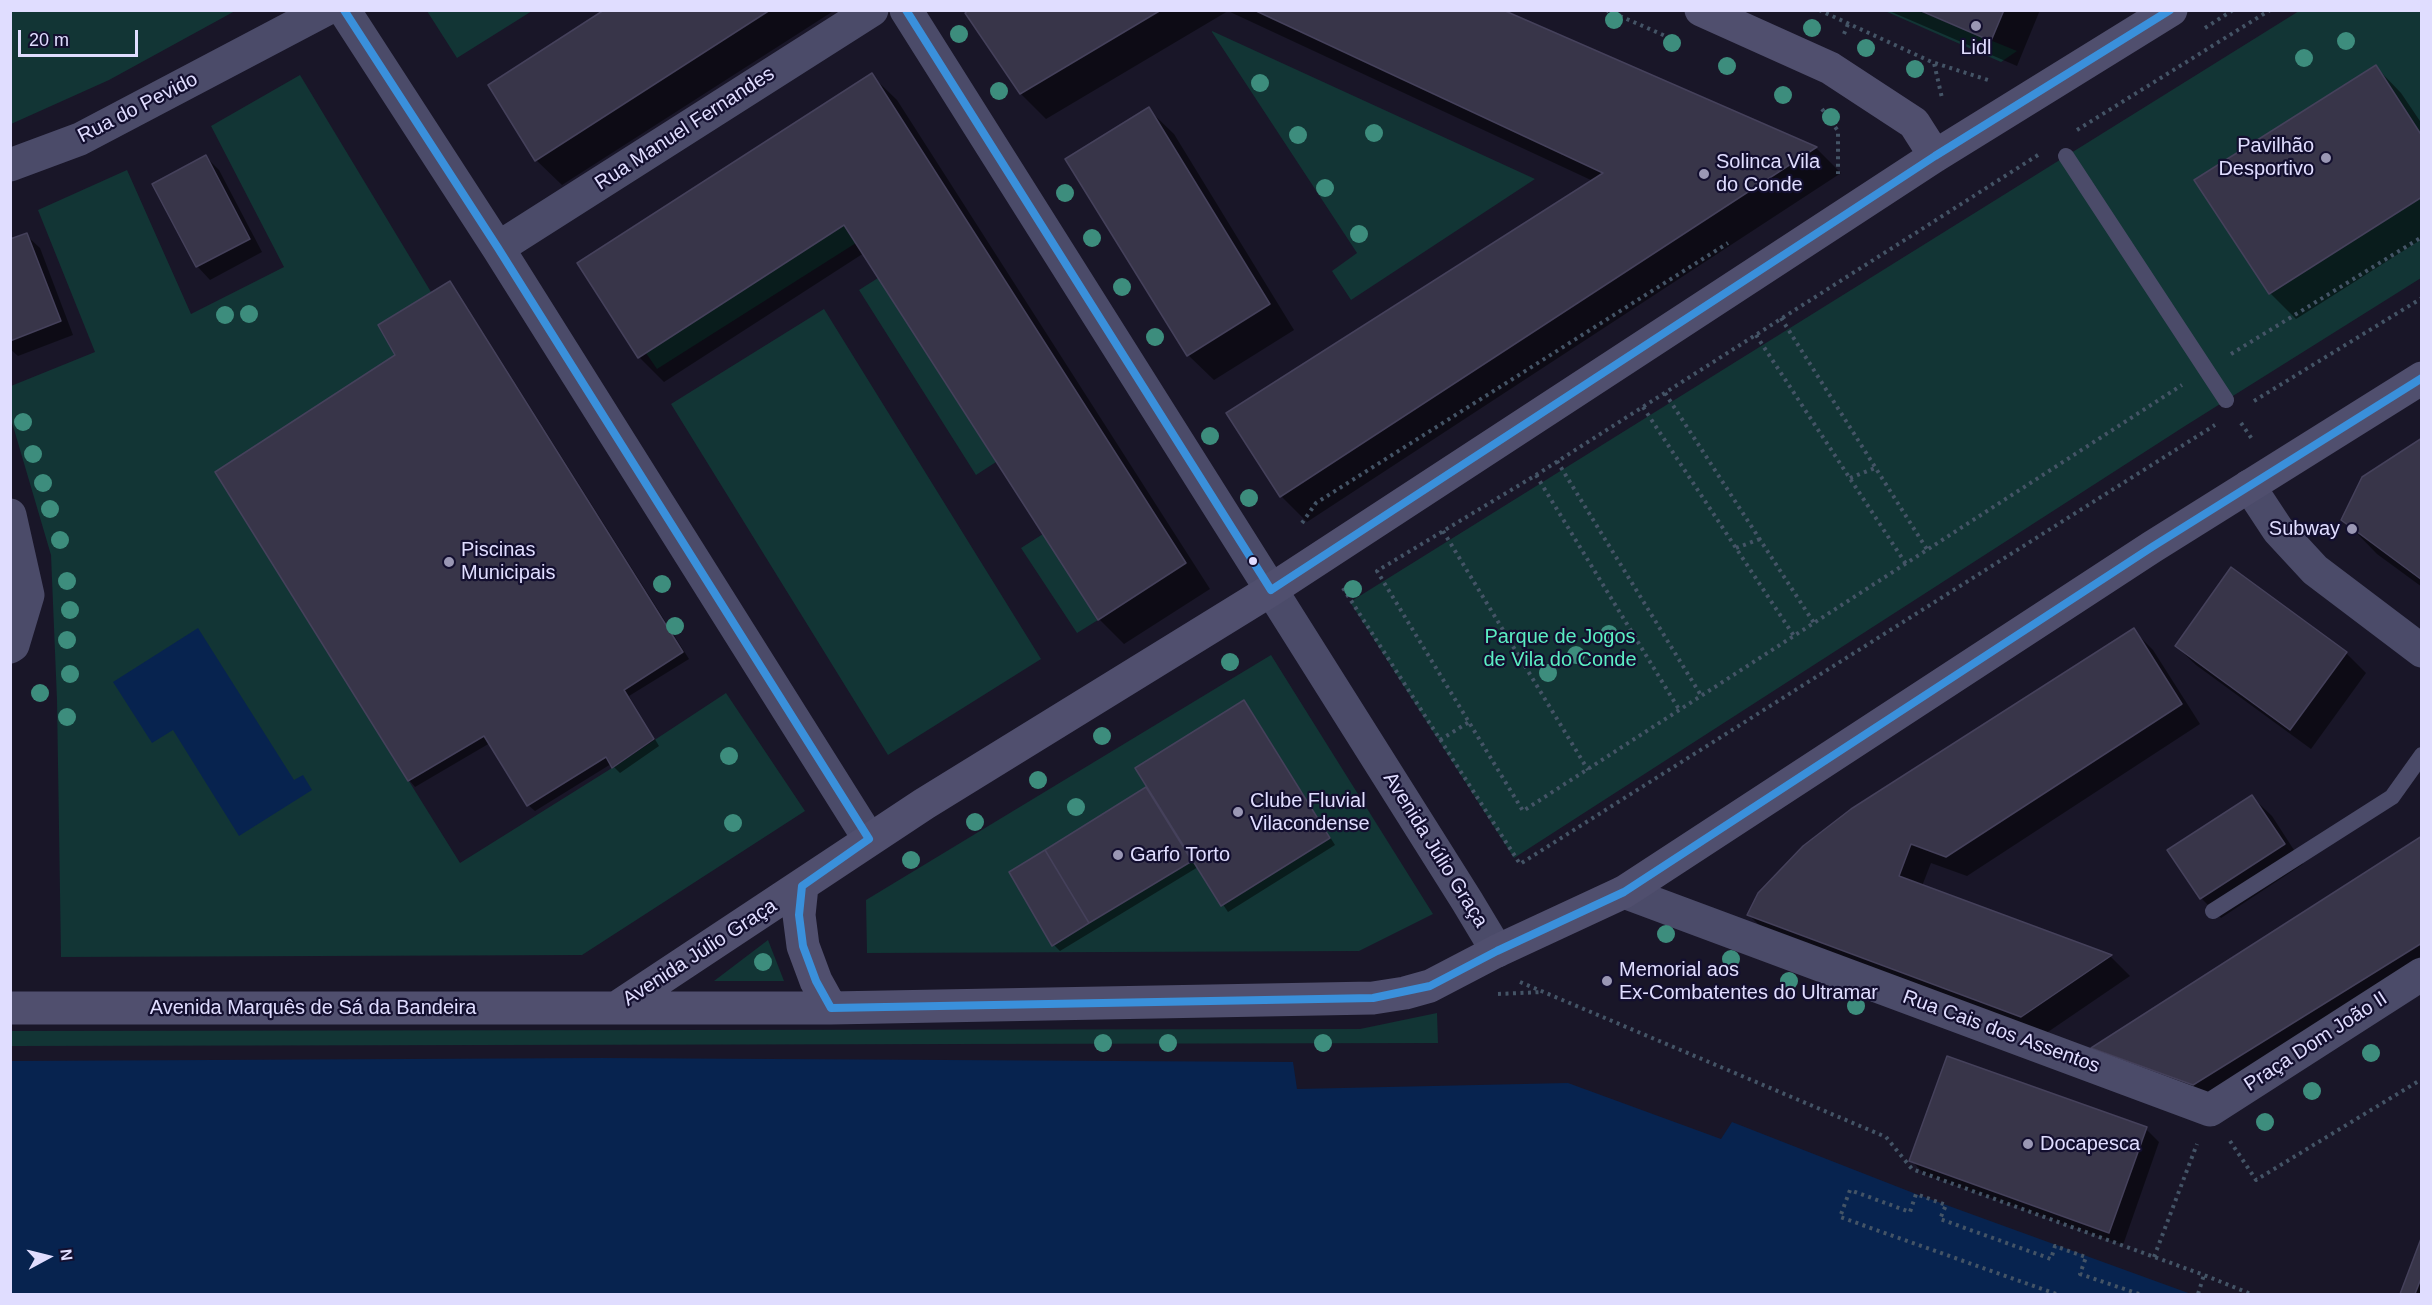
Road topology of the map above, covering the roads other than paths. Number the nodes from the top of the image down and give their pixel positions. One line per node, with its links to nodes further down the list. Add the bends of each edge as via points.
1 (326, 10): 9 (street, Rua do Pevido, via 80,139)
2 (344, 10): 10 (street)
3 (872, 10): 10 (street, Rua Manuel Fernandes)
4 (906, 10): 15 (street)
5 (1701, 10): 7 (main road, via 1830,68 1914,123)
6 (2171, 10): 7 (main road, Avenida Júlio Graça)
7 (1935, 156): 15 (main road, Avenida Júlio Graça)
8 (2066, 156): 12 (lane)
9 (10, 165)
10 (498, 248): 19 (street)
11 (2421, 378): 13 (main road, Avenida Júlio Graça)
12 (2230, 407)
13 (2261, 478): 17 (street, via 2278,530 2315,570); 21 (main road, Avenida Júlio Graça)
14 (10, 515): 16 (street, via 28,595)
15 (1271, 590): 19 (main road, Avenida Júlio Graça); 23 (street, Avenida Júlio Graça)
16 (10, 646)
17 (2421, 651)
18 (2421, 755): 22 (lane, via 2392,797)
19 (869, 839): 20 (main road, Avenida Júlio Graça)
20 (802, 886): 26 (main road, Avenida Júlio Graça); 27 (main road, via 799,915 803,946)
21 (1624, 892): 23 (main road, Avenida Júlio Graça); 28 (street, Rua Cais dos Assentos)
22 (2213, 911)
23 (1486, 957): 27 (main road, Avenida Marquês de Sá da Bandeira, via 1430,986 1373,998)
24 (2421, 974): 28 (street, Praça Dom João II)
25 (10, 1008): 26 (main road, Avenida Marquês de Sá da Bandeira)
26 (616, 1008): 27 (main road, Avenida Marquês de Sá da Bandeira)
27 (831, 1008)
28 (2210, 1110)

